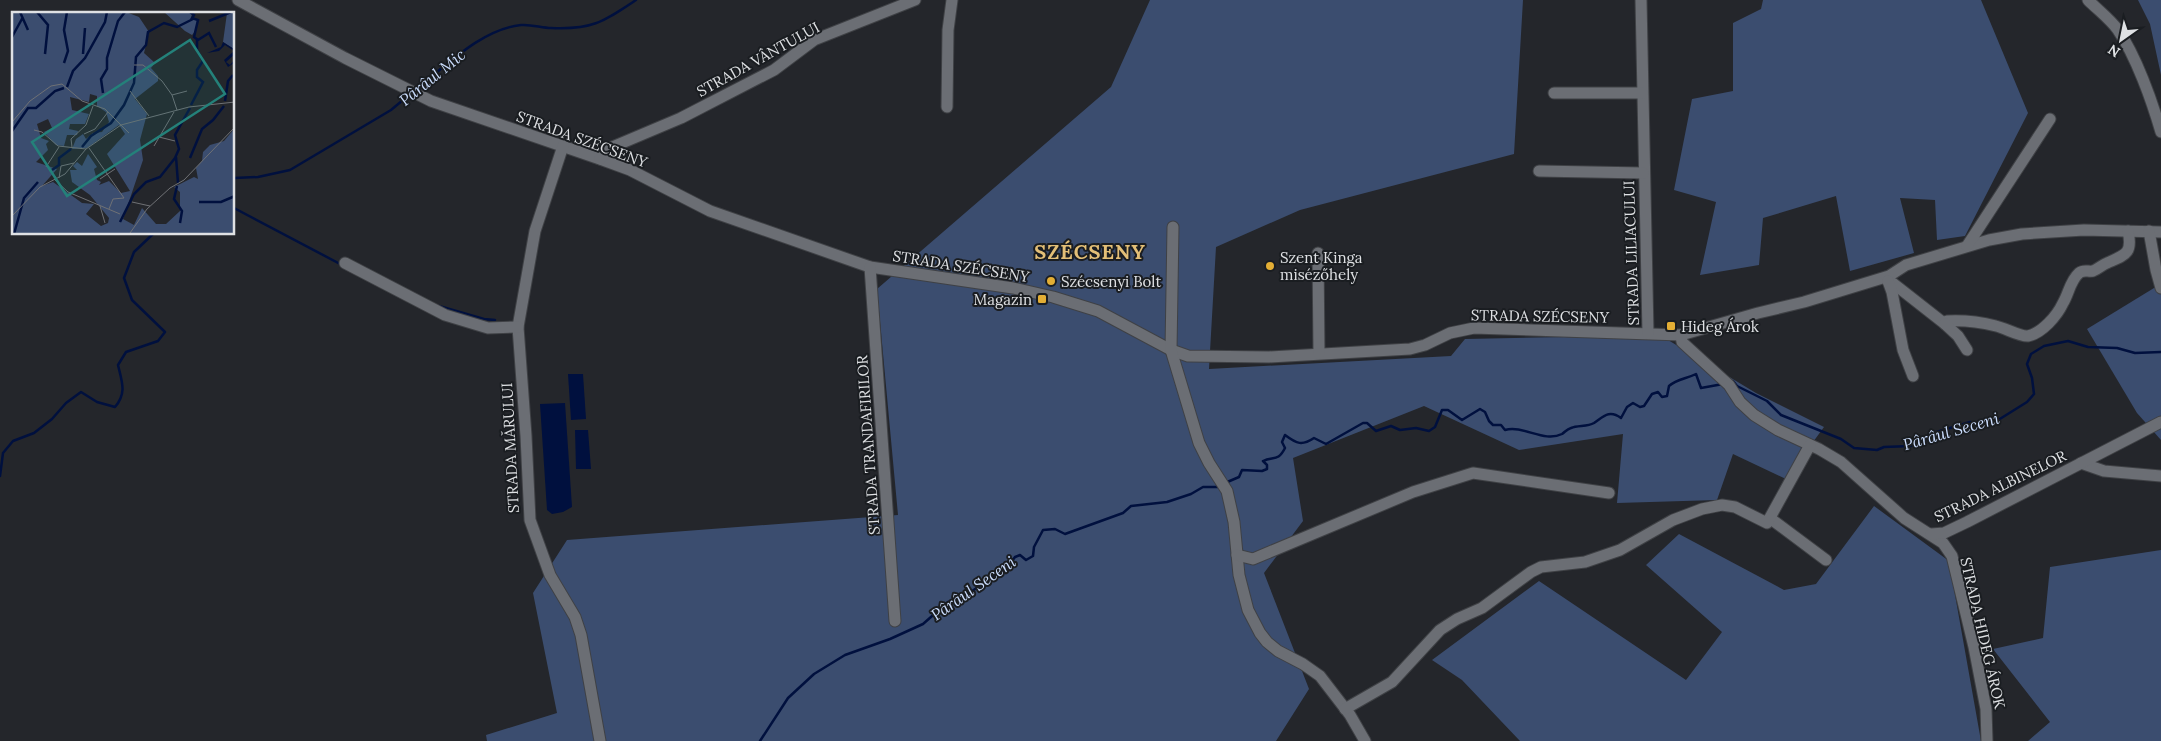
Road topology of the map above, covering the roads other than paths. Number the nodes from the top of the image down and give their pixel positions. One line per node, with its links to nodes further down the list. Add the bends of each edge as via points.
1 (238, 0): 11 (street, STRADA SZÉCSENY, via 431,101)
2 (952, 0): 8 (street, via 948,30)
3 (1641, 0): 7 (street, STRADA LILIACULUI)
4 (2088, 0): 10 (street, via 2114,24 2122,37 2137,66)
5 (910, 1): 12 (street, STRADA VÂNTULUI, via 814,40 774,70 681,118 610,148)
6 (1554, 93): 7 (street)
7 (1642, 93): 14 (street, STRADA LILIACULUI)
8 (947, 107)
9 (2050, 119): 18 (street)
10 (2161, 132)
11 (563, 146): 12 (street, STRADA SZÉCSENY); 25 (street, STRADA MĂRULUI, via 535,231)
12 (600, 159): 21 (street, STRADA SZÉCSENY, via 630,170 710,211)
13 (1539, 171): 14 (street, STRADA LILIACULUI)
14 (1643, 172): 26 (street, STRADA LILIACULUI)
15 (1173, 227): 28 (street)
16 (2128, 231): 17 (street, STRADA SZÉCSENY); 18 (street, STRADA SZÉCSENY, via 2022,234); 24 (street, via 2131,244 2128,251 2092,271 2083,270 2070,285 2063,303 2035,334 2022,336 1974,322 1947,321)
17 (2155, 232): 23 (street, via 2154,261)
18 (1967, 246): 22 (street, STRADA SZÉCSENY, via 1906,265)
19 (1318, 253): 30 (street)
20 (345, 263): 25 (street, via 445,316 488,328)
21 (870, 267): 28 (street, STRADA SZÉCSENY, via 1053,297 1098,311); 41 (street, STRADA TRANDAFIRILOR)
22 (1888, 279): 24 (street); 27 (street, STRADA SZÉCSENY); 31 (street, via 1903,350)
23 (2161, 288)
24 (1945, 324): 29 (street)
25 (518, 326): 43 (street, STRADA MĂRULUI, via 530,520 550,575 575,617 581,635)
26 (1648, 333): 27 (street, STRADA SZÉCSENY); 30 (street, STRADA SZÉCSENY, via 1474,328 1450,333 1416,348)
27 (1681, 336): 33 (street, STRADA HIDEG ÁROK, via 1682,342 1725,381 1754,415)
28 (1170, 350): 30 (street, STRADA SZÉCSENY, via 1198,357); 39 (street, via 1199,443 1224,484 1231,507)
29 (1967, 350)
30 (1319, 353)
31 (1913, 376)
32 (2161, 422): 34 (street, STRADA ALBINELOR)
33 (1810, 445): 37 (street); 38 (street, STRADA HIDEG ÁROK, via 1841,462 1904,518)
34 (2081, 463): 35 (street, STRADA ALBINELOR, via 2104,471); 38 (street, STRADA ALBINELOR, via 1944,533)
35 (2161, 476)
36 (1609, 493): 39 (street, via 1473,473 1413,492 1253,559)
37 (1771, 519): 40 (street); 42 (street, via 1767,523 1735,507 1722,505 1702,509 1672,520 1620,550 1585,562 1541,567 1482,608 1440,630 1392,682)
38 (1932, 534): 45 (street, STRADA HIDEG ÁROK, via 1952,556 1959,581 1986,709)
39 (1237, 555): 42 (street, via 1248,610 1260,633 1278,651 1320,676)
40 (1826, 560)
41 (896, 622)
42 (1345, 708): 44 (street)
43 (600, 741)
44 (1365, 741)
45 (1987, 741)

